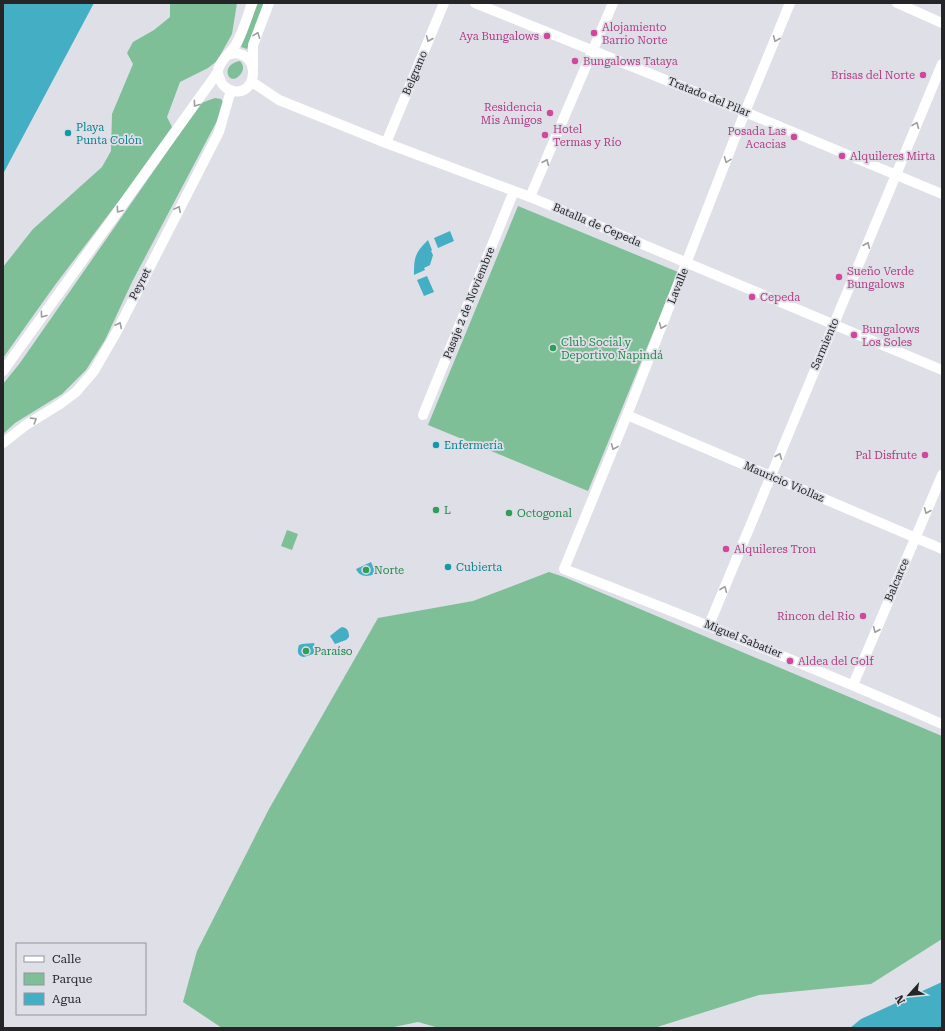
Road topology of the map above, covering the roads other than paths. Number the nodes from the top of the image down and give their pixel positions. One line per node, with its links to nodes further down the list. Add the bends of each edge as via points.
1 (252, 3): 10 (street)
2 (269, 3): 12 (street, one-way to 2, via 253,45)
3 (444, 3): 17 (street, Belgrano, one-way to 17)
4 (475, 3): 9 (street, Tratado del Pilar)
5 (613, 3): 9 (street)
6 (790, 3): 16 (street, Lavalle, one-way to 16)
7 (897, 3): 8 (street)
8 (942, 22)
9 (592, 51): 16 (street, Tratado del Pilar); 21 (street, one-way to 9)
10 (230, 54): 12 (street, via 242,54 249,59); 13 (street, via 222,62)
11 (942, 64): 18 (street, Sarmiento, one-way to 11)
12 (253, 69): 14 (street)
13 (218, 72): 15 (street, via 220,80); 25 (street, one-way to 25)
14 (252, 82): 15 (street, via 248,88 240,91); 17 (street, Batalla de Cepeda, via 279,100)
15 (231, 90): 28 (street, Peyret, one-way to 15, via 76,392 94,371 219,132)
16 (745, 112): 18 (street, Tratado del Pilar); 22 (street, Lavalle, one-way to 22)
17 (386, 143): 19 (street, Batalla de Cepeda)
18 (896, 175): 20 (street, Tratado del Pilar); 23 (street, Sarmiento, one-way to 18)
19 (514, 192): 21 (street, Batalla de Cepeda); 26 (street, Pasaje 2 de Noviembre)
20 (942, 194)
21 (530, 197): 22 (street, Batalla de Cepeda)
22 (687, 264): 23 (street, Batalla de Cepeda); 27 (street, Lavalle, one-way to 27)
23 (834, 325): 24 (street, Batalla de Cepeda); 30 (street, Sarmiento, one-way to 23)
24 (942, 370)
25 (3, 371)
26 (423, 415)
27 (627, 415): 30 (street, Mauricio Viollaz); 33 (street, Lavalle, one-way to 33)
28 (3, 443)
29 (942, 475): 31 (street, Balcarce, one-way to 31)
30 (770, 476): 31 (street, Mauricio Viollaz); 34 (street, Sarmiento, one-way to 30)
31 (915, 538): 32 (street, Mauricio Viollaz); 35 (street, Balcarce, one-way to 35)
32 (942, 550)
33 (564, 569): 34 (street, Miguel Sabatier)
34 (709, 625): 35 (street, Miguel Sabatier)
35 (853, 685): 36 (street, Miguel Sabatier)
36 (942, 724)

